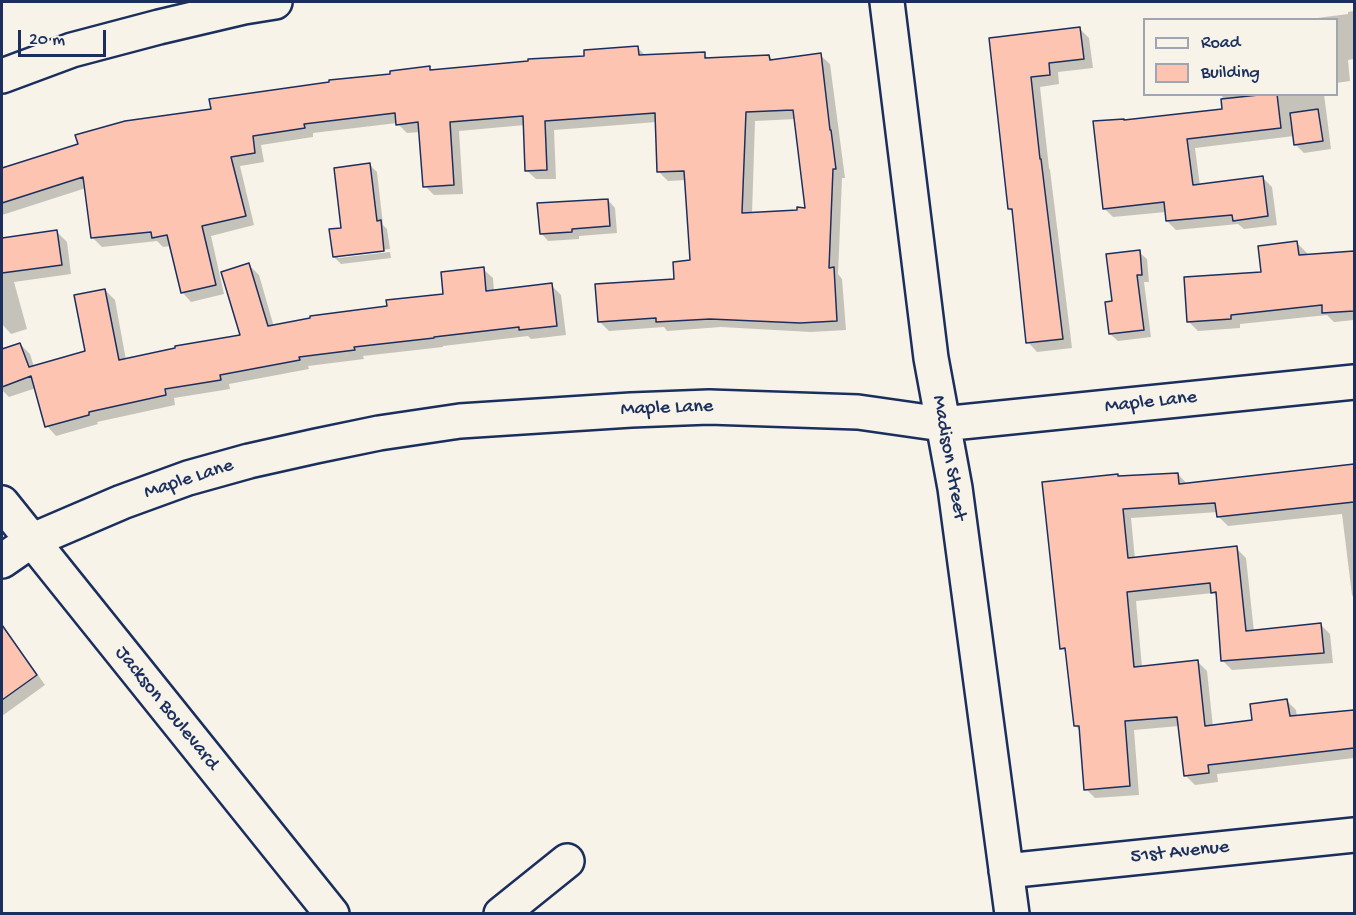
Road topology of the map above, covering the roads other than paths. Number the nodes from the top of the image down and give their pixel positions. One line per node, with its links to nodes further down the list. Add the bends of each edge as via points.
1 (275, 2): 3 (street, via 83,48)
2 (887, 2): 5 (street, Madison Street)
3 (2, 76)
4 (1354, 382): 5 (street, Maple Lane)
5 (942, 424): 7 (street, Maple Lane, via 858,412 709,407 460,421 379,433 208,472 122,502); 11 (street, Madison Street, via 955,488)
6 (2, 503): 7 (street, Jackson Boulevard)
7 (31, 541): 8 (street, Maple Lane); 12 (street, Jackson Boulevard)
8 (2, 561)
9 (1354, 835): 11 (street, 51st Avenue)
10 (567, 861): 13 (street)
11 (1006, 872): 14 (street, Madison Street)
12 (332, 914)
13 (501, 914)
14 (1012, 914)

